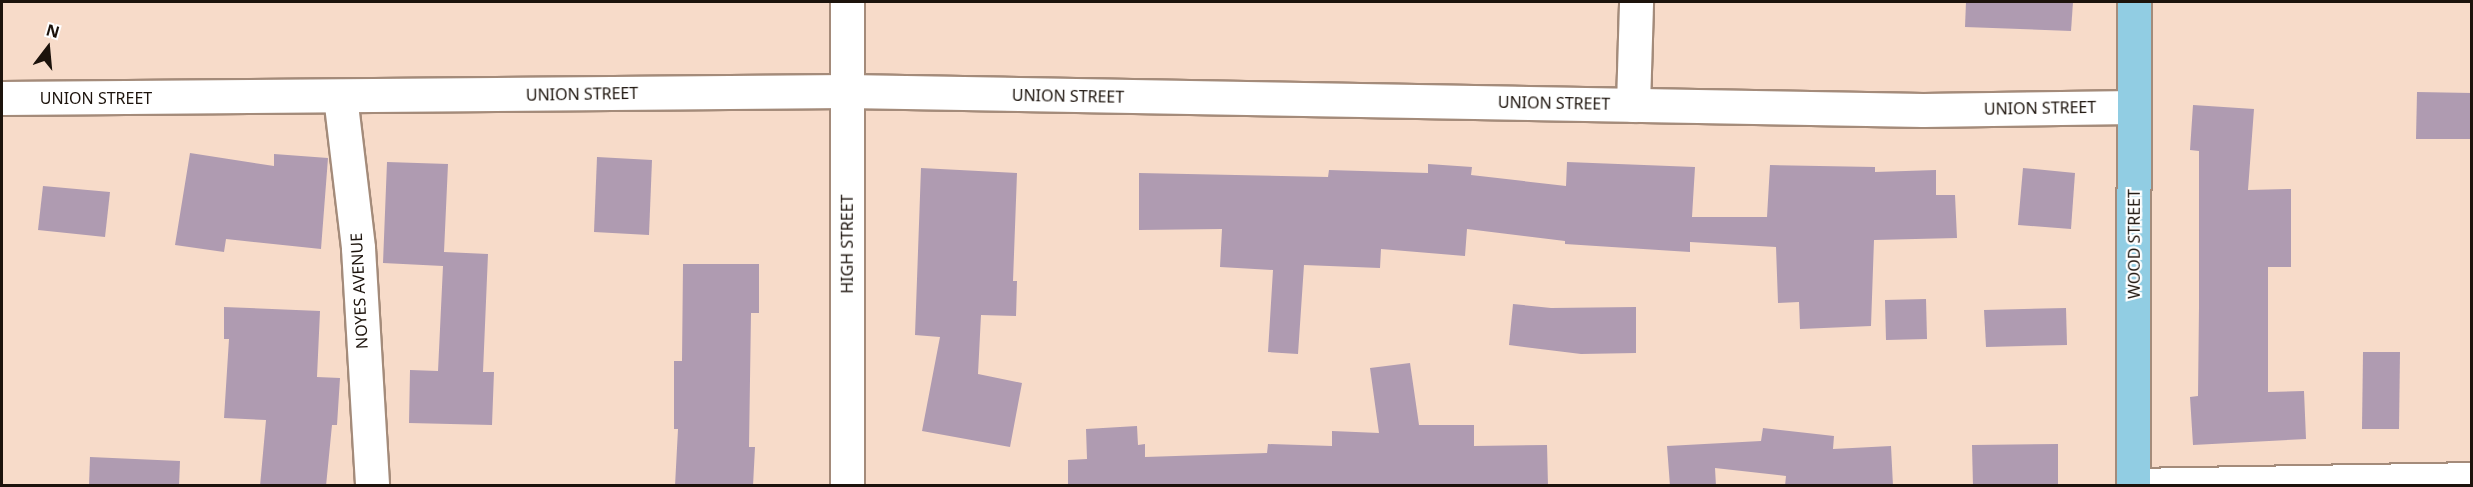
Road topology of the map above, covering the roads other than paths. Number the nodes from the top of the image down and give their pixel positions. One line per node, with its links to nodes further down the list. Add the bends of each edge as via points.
1 (847, 2): 4 (street, HIGH STREET)
2 (1636, 2): 7 (street)
3 (2134, 2): 8 (main road, WOOD STREET)
4 (847, 91): 5 (street, UNION STREET); 7 (street, UNION STREET); 12 (street, HIGH STREET)
5 (339, 96): 6 (street, UNION STREET); 11 (street, NOYES AVENUE, via 358,248)
6 (2, 98)
7 (1633, 105): 8 (street, UNION STREET, via 1923,110)
8 (2134, 107): 10 (main road, WOOD STREET)
9 (2472, 479): 10 (street)
10 (2133, 485)
11 (372, 486)
12 (847, 486)

